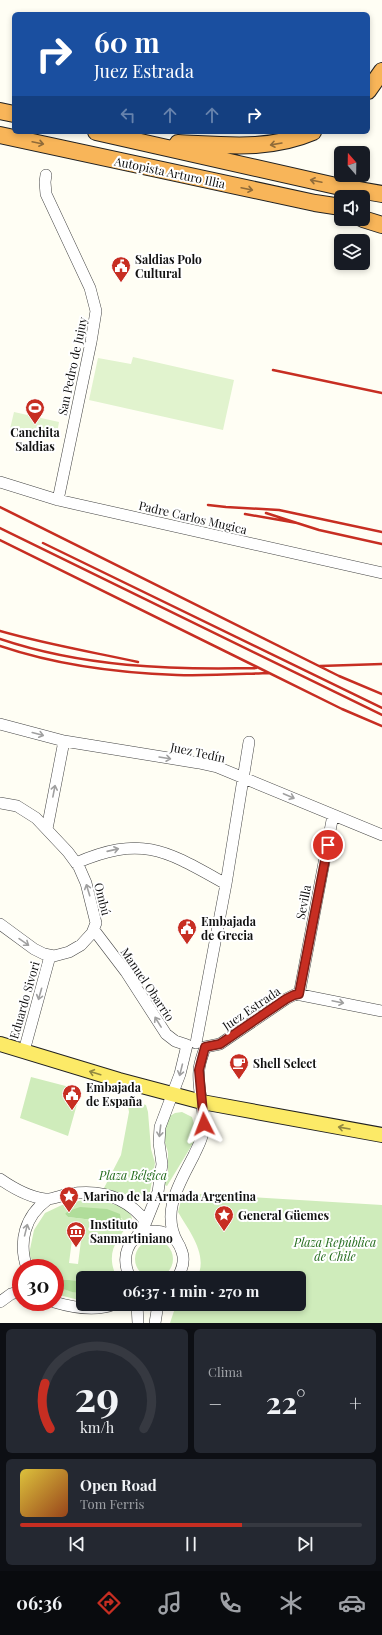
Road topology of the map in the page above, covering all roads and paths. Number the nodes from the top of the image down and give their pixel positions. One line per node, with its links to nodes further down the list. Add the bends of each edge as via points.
1 (382, 71): 2 (highway)
2 (370, 87)
3 (0, 111): 4 (highway)
4 (12, 114)
5 (105, 134): 8 (highway, Autopista Arturo Illia)
6 (307, 134): 8 (highway, one-way to 8, via 284,142 254,146)
7 (0, 135): 11 (highway, Autopista Arturo Illia, one-way to 11)
8 (138, 141): 10 (highway, Autopista Arturo Illia, one-way to 8)
9 (46, 175): 19 (street, San Pedro de Jujuy, via 46,194 90,288 96,311)
10 (382, 194)
11 (314, 203): 12 (highway, Autopista Arturo Illia); 13 (highway)
12 (334, 206)
13 (334, 210)
14 (370, 212): 15 (highway)
15 (382, 214)
16 (370, 221): 17 (highway)
17 (382, 225)
18 (0, 482): 19 (street, Padre Carlos Mugica)
19 (58, 500): 20 (street, Padre Carlos Mugica)
20 (382, 573)
21 (0, 724): 22 (street, Juez Tedín, one-way to 22)
22 (64, 741): 24 (street, Juez Tedín, one-way to 24, via 199,763); 27 (street, one-way to 22)
23 (250, 742): 24 (street)
24 (244, 777): 26 (street, Juez Tedín, one-way to 26); 30 (street)
25 (0, 803): 27 (street, Ombú, via 23,809)
26 (333, 815): 28 (street, Juez Tedín); 34 (street, Sevilla)
27 (47, 829): 29 (street, Ombú)
28 (382, 835)
29 (76, 864): 30 (street, one-way to 30, via 98,854 119,849 152,849 169,854); 32 (street, Ombú, one-way to 29, via 95,916 91,901)
30 (226, 884): 37 (street)
31 (0, 924): 33 (street, one-way to 33, via 34,949)
32 (94, 930): 33 (street, Ombú, via 85,942 74,950); 37 (street, Manuel Obarrio, one-way to 32, via 175,1041 166,1034 126,972)
33 (50, 956): 38 (street, Eduardo Sivori, one-way to 38)
34 (299, 994): 35 (street, Juez Estrada, one-way to 35); 37 (street, Juez Estrada, via 286,999 220,1044)
35 (382, 1011)
36 (0, 1044): 38 (main road)
37 (196, 1045): 39 (street, one-way to 39, via 180,1074); 40 (street)
38 (24, 1051): 39 (main road, one-way to 38)
39 (173, 1095): 40 (main road); 44 (street, one-way to 44, via 160,1127 160,1180)
40 (202, 1102): 41 (main road, one-way to 40); 46 (street, via 203,1132 180,1180 170,1212 172,1232)
41 (382, 1135)
42 (0, 1179): 43 (street, via 24,1193)
43 (47, 1200): 44 (street, via 77,1193 105,1195 124,1200); 47 (street, one-way to 43, via 23,1249 28,1222 33,1213)
44 (146, 1222): 45 (street)
45 (138, 1236): 46 (street, via 147,1232 160,1232 169,1235); 48 (street, via 130,1244 126,1255)
46 (178, 1243): 49 (street, via 183,1260)
47 (25, 1259)
48 (127, 1271)
49 (181, 1271)
50 (12, 1294): 51 (street)
51 (0, 1302)
52 (64, 1304): 53 (street)
53 (76, 1307)
54 (137, 1311): 56 (street)
55 (157, 1311): 57 (street)
56 (138, 1323)
57 (155, 1323)

